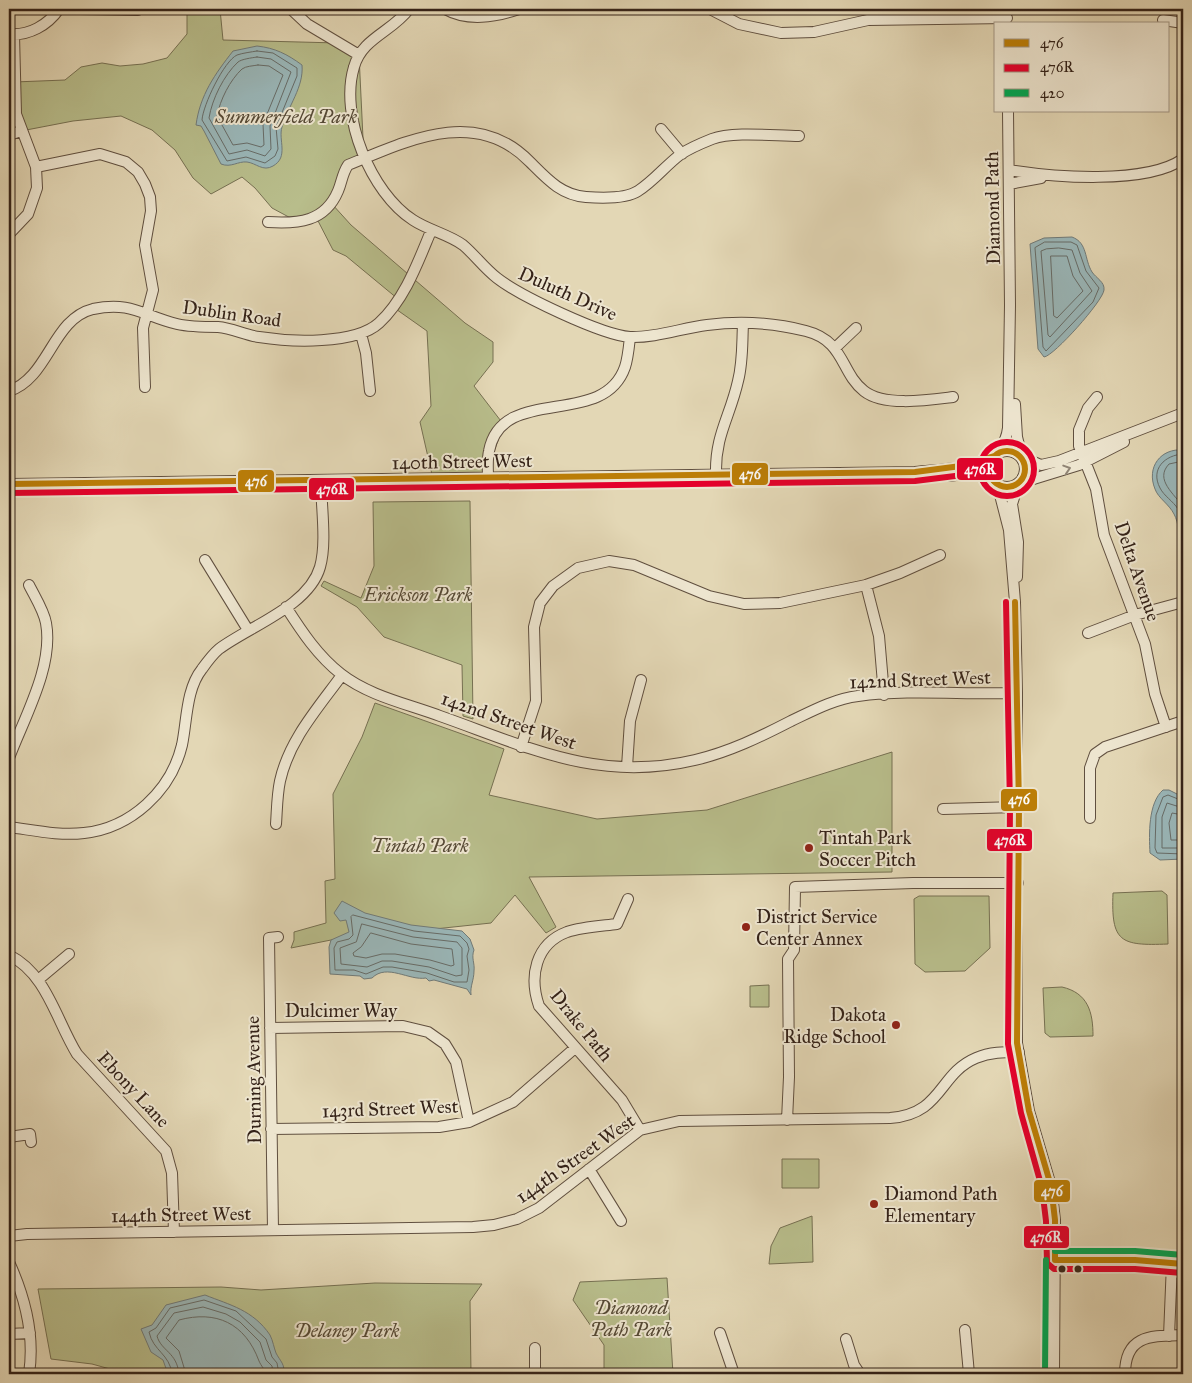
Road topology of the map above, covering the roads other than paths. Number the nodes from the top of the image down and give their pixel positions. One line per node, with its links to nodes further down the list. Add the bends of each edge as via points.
1 (59, 9): 12 (street, via 52,19 32,32)
2 (80, 9): 8 (street)
3 (291, 9): 13 (street, via 307,24)
4 (409, 9): 13 (street, Duluth Drive, via 368,42)
5 (445, 9): 6 (street, via 481,18)
6 (519, 9)
7 (710, 9): 9 (street, via 739,24 781,33 814,32 868,20)
8 (138, 10)
9 (1007, 17)
10 (1163, 20): 11 (street)
11 (1183, 23)
12 (11, 35): 16 (street, via 14,97)
13 (359, 55): 20 (street, Duluth Drive, via 353,69 352,114)
14 (1008, 112): 23 (street, Diamond Path)
15 (662, 129): 19 (street)
16 (21, 131): 17 (street); 22 (street)
17 (9, 136)
18 (799, 136): 19 (street, via 714,138)
19 (682, 154): 20 (street, via 637,192 611,197 584,197 565,192 547,181 529,160 513,148 477,133 457,131 426,135)
20 (364, 159): 26 (street, via 348,165 332,204 320,216 293,223); 27 (street, Duluth Drive, via 391,203)
21 (1183, 159): 24 (street, via 1146,173)
22 (36, 166): 28 (street, via 37,188 32,208); 30 (street, via 100,154 126,162 138,172 146,184 151,211 145,245 153,290)
23 (1009, 170): 24 (street); 25 (street, Diamond Path)
24 (1050, 177): 25 (street)
25 (1009, 184): 29 (street, Diamond Path)
26 (268, 222)
27 (431, 231): 33 (street, Dublin Road, via 408,282 391,310 378,324); 34 (street, Duluth Drive, via 458,241 495,277 517,293 605,331)
28 (9, 234)
29 (1010, 304): 42 (street, Diamond Path, via 1008,428 1005,443); 43 (street, Diamond Path, via 1016,424)
30 (147, 313): 33 (street, Dublin Road, via 177,324 219,327 266,338 343,339); 36 (street, via 143,328); 37 (street, Dublin Road, via 117,305 90,310 68,324 36,372)
31 (743, 324): 34 (street, Duluth Drive, via 708,325); 35 (street, Duluth Drive, via 808,331); 46 (street, via 742,361 738,383 717,443)
32 (856, 328): 35 (street)
33 (361, 334): 38 (street)
34 (630, 337): 47 (street, via 625,367 619,379 598,397 522,413 500,428 489,451)
35 (836, 347): 40 (street, via 854,381 865,392 884,399)
36 (145, 387)
37 (9, 391)
38 (370, 392)
39 (1097, 396): 44 (street, via 1079,430)
40 (953, 397)
41 (1183, 413): 44 (street)
42 (995, 456): 43 (street, via 1008,451); 45 (street, 140th Street West, via 966,465); 49 (street, Diamond Path, via 989,467)
43 (1022, 457): 44 (street, via 1041,465); 51 (street, Diamond Path, via 1025,470)
44 (1083, 457): 51 (street, one-way to 44); 59 (street, Delta Avenue, via 1096,489 1104,535)
45 (915, 472): 46 (street, 140th Street West); 49 (street, 140th Street West, via 950,476 977,472)
46 (716, 474): 47 (street, 140th Street West)
47 (488, 478): 48 (street, 140th Street West)
48 (321, 480): 50 (street, 140th Street West); 58 (street, via 320,568 308,590)
49 (994, 482): 51 (street, via 1006,488); 56 (street, Diamond Path, via 1004,505 1009,530)
50 (9, 484)
51 (1020, 484): 56 (street, Diamond Path, via 1012,504 1018,542)
52 (940, 555): 55 (street)
53 (205, 560): 60 (street)
54 (30, 585): 69 (street, via 46,622 49,650)
55 (866, 585): 65 (street, via 879,636); 68 (street, via 780,604 744,604 709,596 634,564 594,562 578,568 553,586 540,604 534,627 536,701)
56 (1015, 602): 64 (street, Diamond Path)
57 (1183, 602): 59 (street)
58 (286, 607): 60 (street); 62 (street, 142nd Street West, via 314,648)
59 (1135, 615): 61 (street); 67 (street, Delta Avenue)
60 (248, 630): 75 (street, via 218,650 200,671 191,692 176,765 161,791 142,810 115,826 85,834)
61 (1088, 633)
62 (342, 675): 68 (street, 142nd Street West, via 374,693); 74 (street, via 290,751 280,781)
63 (641, 680): 70 (street, via 630,721)
64 (1017, 693): 65 (street, 142nd Street West); 71 (street, Diamond Path)
65 (884, 695): 70 (street, 142nd Street West, via 838,700 747,743 703,758 677,764)
66 (1183, 721): 67 (street)
67 (1166, 727): 73 (street, via 1105,747 1095,754 1090,768)
68 (521, 747): 70 (street, 142nd Street West, via 569,761)
69 (9, 758)
70 (627, 767)
71 (1019, 807): 72 (street); 76 (street, Diamond Path)
72 (943, 809)
73 (1090, 818)
74 (276, 824)
75 (9, 827)
76 (1018, 884): 84 (street, Diamond Path, via 1016,1000); 85 (street, via 795,887 794,950 788,959)
77 (628, 899): 83 (street, Drake Path, via 617,924 568,932 554,939 542,951 534,972 533,990 539,1006)
78 (278, 937): 82 (street, Durning Avenue, via 269,938)
79 (70, 954): 81 (street)
80 (9, 955): 81 (street, Ebony Lane)
81 (38, 980): 94 (street, Ebony Lane, via 77,1054 166,1151 172,1173)
82 (270, 1028): 86 (street, Dulcimer Way, via 403,1026 428,1032 445,1044 456,1062); 87 (street, Durning Avenue)
83 (575, 1048): 86 (street, 143rd Street West, via 513,1102); 88 (street, Drake Path, via 622,1100)
84 (1019, 1052): 85 (street, 144th Street West, via 991,1053 968,1062 929,1104 907,1116); 96 (street, Diamond Path, via 1029,1111 1051,1186)
85 (787, 1120): 88 (street, 144th Street West, via 679,1121)
86 (469, 1122): 87 (street, 143rd Street West, via 439,1127)
87 (271, 1129): 93 (street, Durning Avenue)
88 (640, 1130): 91 (street, 144th Street West)
89 (9, 1138): 90 (street, via 30,1134)
90 (31, 1142)
91 (589, 1169): 92 (street); 93 (street, 144th Street West, via 539,1208 517,1219 494,1225 473,1228)
92 (620, 1221)
93 (273, 1230): 94 (street, 144th Street West)
94 (174, 1232): 95 (street, 144th Street West)
95 (9, 1236)
96 (1055, 1260): 98 (street); 113 (street, Diamond Path)
97 (9, 1262): 103 (street, via 26,1306)
98 (1172, 1263): 99 (street); 104 (street)
99 (1183, 1264)
100 (965, 1330): 112 (street)
101 (720, 1333): 110 (street)
102 (9, 1334): 103 (street)
103 (30, 1334): 108 (street)
104 (1169, 1336): 105 (street); 114 (street, via 1138,1341 1127,1355)
105 (1183, 1336)
106 (846, 1339): 111 (street)
107 (535, 1348): 109 (street)
108 (28, 1374)
109 (535, 1374)
110 (734, 1374)
111 (860, 1374)
112 (969, 1374)
113 (1054, 1374)
114 (1125, 1374)

